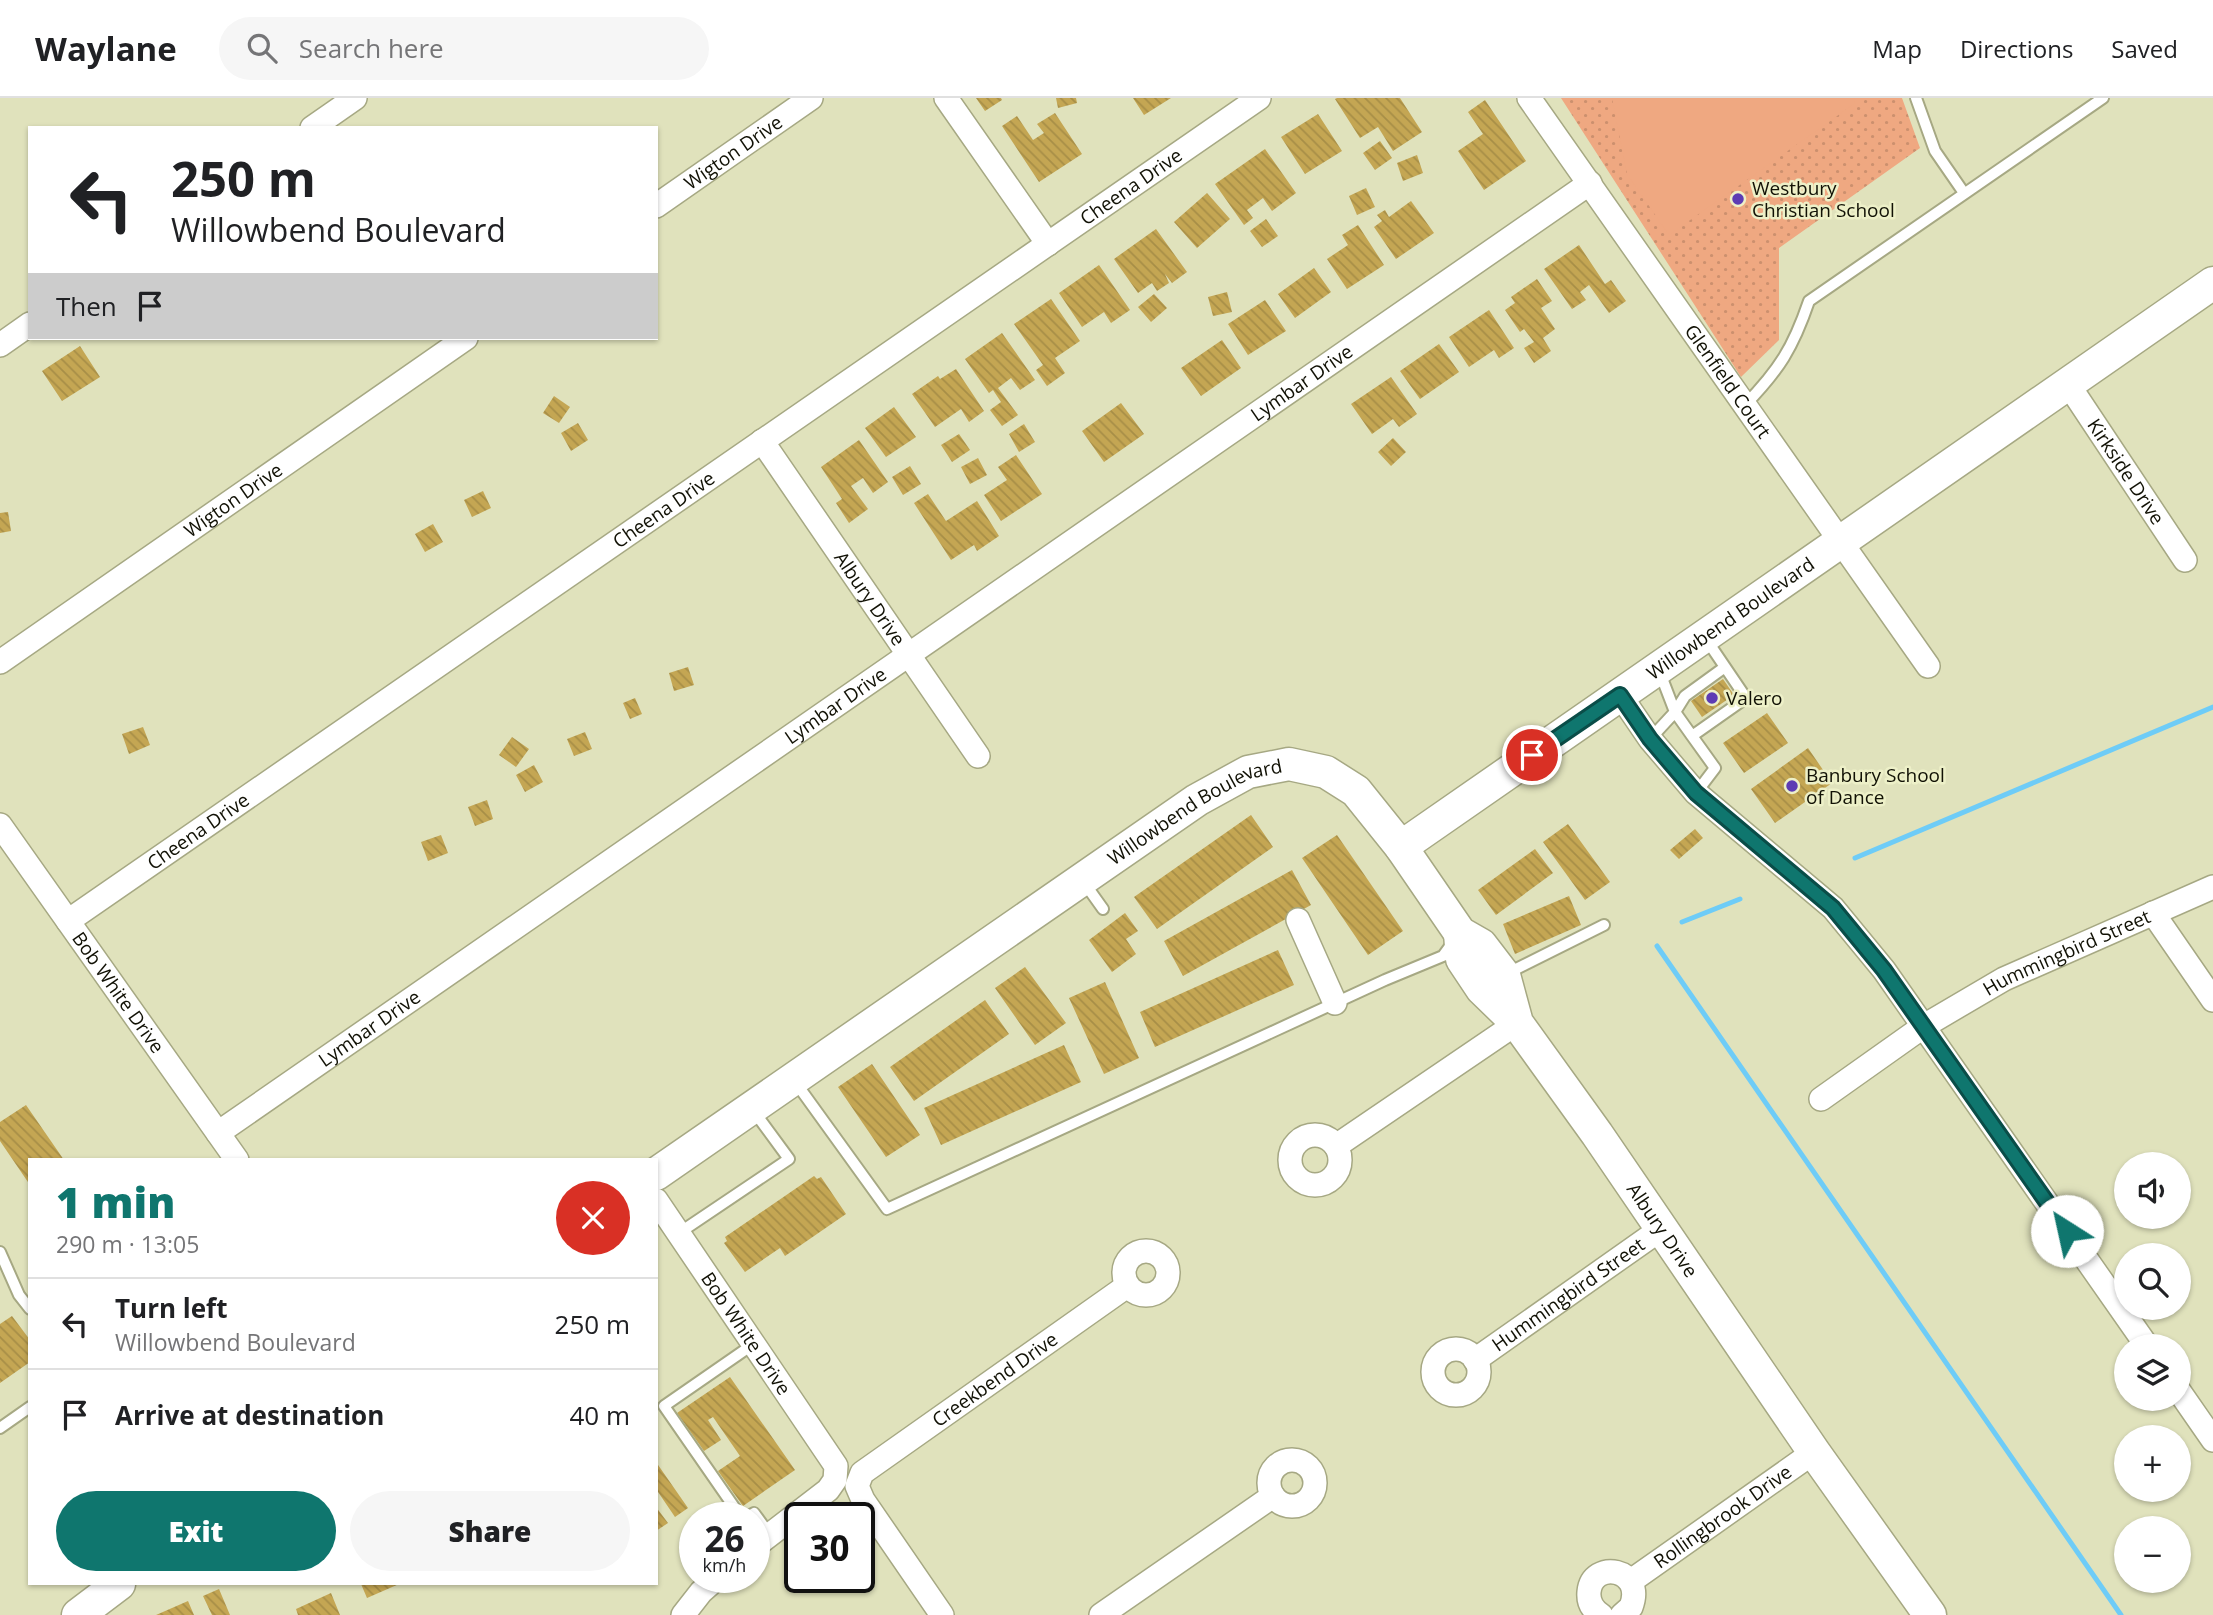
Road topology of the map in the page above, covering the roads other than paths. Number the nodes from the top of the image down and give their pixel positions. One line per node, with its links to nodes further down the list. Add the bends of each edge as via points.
1 (355, 98): 8 (street)
2 (811, 98): 11 (street, Wigton Drive)
3 (946, 98): 12 (street)
4 (1259, 98): 12 (street, Cheena Drive)
5 (1529, 98): 9 (street, Glenfield Court)
6 (1916, 98): 10 (lane, via 1935,151)
7 (2103, 98): 10 (lane)
8 (315, 126)
9 (1590, 183): 18 (street, Glenfield Court); 23 (street, Lymbar Drive)
10 (1964, 193): 18 (lane, via 1809,301 1798,334 1774,375)
11 (658, 205)
12 (1048, 244): 19 (street, Cheena Drive)
13 (2213, 283): 17 (street, Willowbend Boulevard)
14 (28, 325): 16 (street)
15 (463, 340): 24 (street, Wigton Drive)
16 (0, 345)
17 (2068, 384): 20 (street, Willowbend Boulevard); 21 (street, Kirkside Drive)
18 (1745, 405): 20 (street, Glenfield Court)
19 (762, 441): 23 (street, Albury Drive); 41 (street, Cheena Drive)
20 (1841, 541): 22 (street, Willowbend Boulevard); 25 (street, Glenfield Court)
21 (2185, 560)
22 (1704, 637): 26 (lane); 27 (street, Willowbend Boulevard)
23 (909, 656): 32 (street, Albury Drive); 52 (street, Lymbar Drive)
24 (0, 662)
25 (1928, 666)
26 (1725, 667): 29 (lane, via 1685,696); 30 (lane, via 1746,698)
27 (1658, 668): 28 (street, Willowbend Boulevard); 29 (lane)
28 (1620, 695): 31 (street); 35 (street, Willowbend Boulevard)
29 (1675, 712): 30 (lane); 31 (lane)
30 (1692, 736): 33 (lane, via 1715,768)
31 (1650, 739): 33 (street)
32 (978, 756)
33 (1696, 793): 48 (street, via 1833,908)
34 (0, 825): 41 (street, Bob White Drive)
35 (1401, 847): 36 (street, Willowbend Boulevard, via 1356,792 1326,772 1289,764 1248,772 1197,800); 43 (street, Albury Drive)
36 (1082, 879): 38 (lane); 49 (street, Willowbend Boulevard)
37 (2213, 887): 39 (street, Hummingbird Street)
38 (1103, 909)
39 (2153, 913): 45 (street); 48 (street, Hummingbird Street, via 2004,979)
40 (1298, 920): 46 (street)
41 (68, 921): 52 (street, Bob White Drive)
42 (1604, 925): 44 (lane)
43 (1460, 933): 44 (street, Albury Drive, via 1481,945); 46 (lane, via 1443,956); 47 (street, via 1462,959 1482,989)
44 (1504, 975): 47 (street, Albury Drive)
45 (2213, 1000)
46 (1335, 1003): 49 (lane, via 887,1209)
47 (1517, 1023): 53 (street); 57 (street, Albury Drive)
48 (1924, 1026): 50 (street, Hummingbird Street); 62 (street)
49 (793, 1078): 51 (street, Willowbend Boulevard)
50 (1821, 1099)
51 (751, 1108): 55 (street, Willowbend Boulevard); 58 (lane, via 789,1159)
52 (218, 1133): 54 (street, Bob White Drive)
53 (1336, 1146)
54 (236, 1158)
55 (658, 1173)
56 (658, 1203): 58 (street, Bob White Drive)
57 (1661, 1229): 64 (street, Hummingbird Street); 69 (street, Albury Drive)
58 (679, 1233): 63 (street, Bob White Drive)
59 (0, 1252): 61 (lane)
60 (1127, 1286): 78 (street, Creekbend Drive, via 862,1473 857,1486 863,1500)
61 (28, 1307)
62 (2139, 1334)
63 (755, 1343): 71 (lane, via 664,1406); 72 (street, Bob White Drive, via 836,1466 828,1490)
64 (1475, 1360)
65 (28, 1408): 67 (lane)
66 (2191, 1408): 68 (street)
67 (0, 1428)
68 (2213, 1440)
69 (1814, 1452): 73 (street, Rollingbrook Drive); 82 (street, Albury Drive)
70 (1273, 1496): 79 (street)
71 (731, 1502)
72 (770, 1535)
73 (1631, 1581): 80 (street, via 1607,1572 1592,1582 1589,1600); 81 (street, via 1634,1598)
74 (118, 1585): 76 (street)
75 (700, 1593): 77 (street)
76 (78, 1615)
77 (683, 1615)
78 (942, 1615)
79 (1101, 1615)
80 (1601, 1615)
81 (1622, 1615)
82 (1930, 1615)

